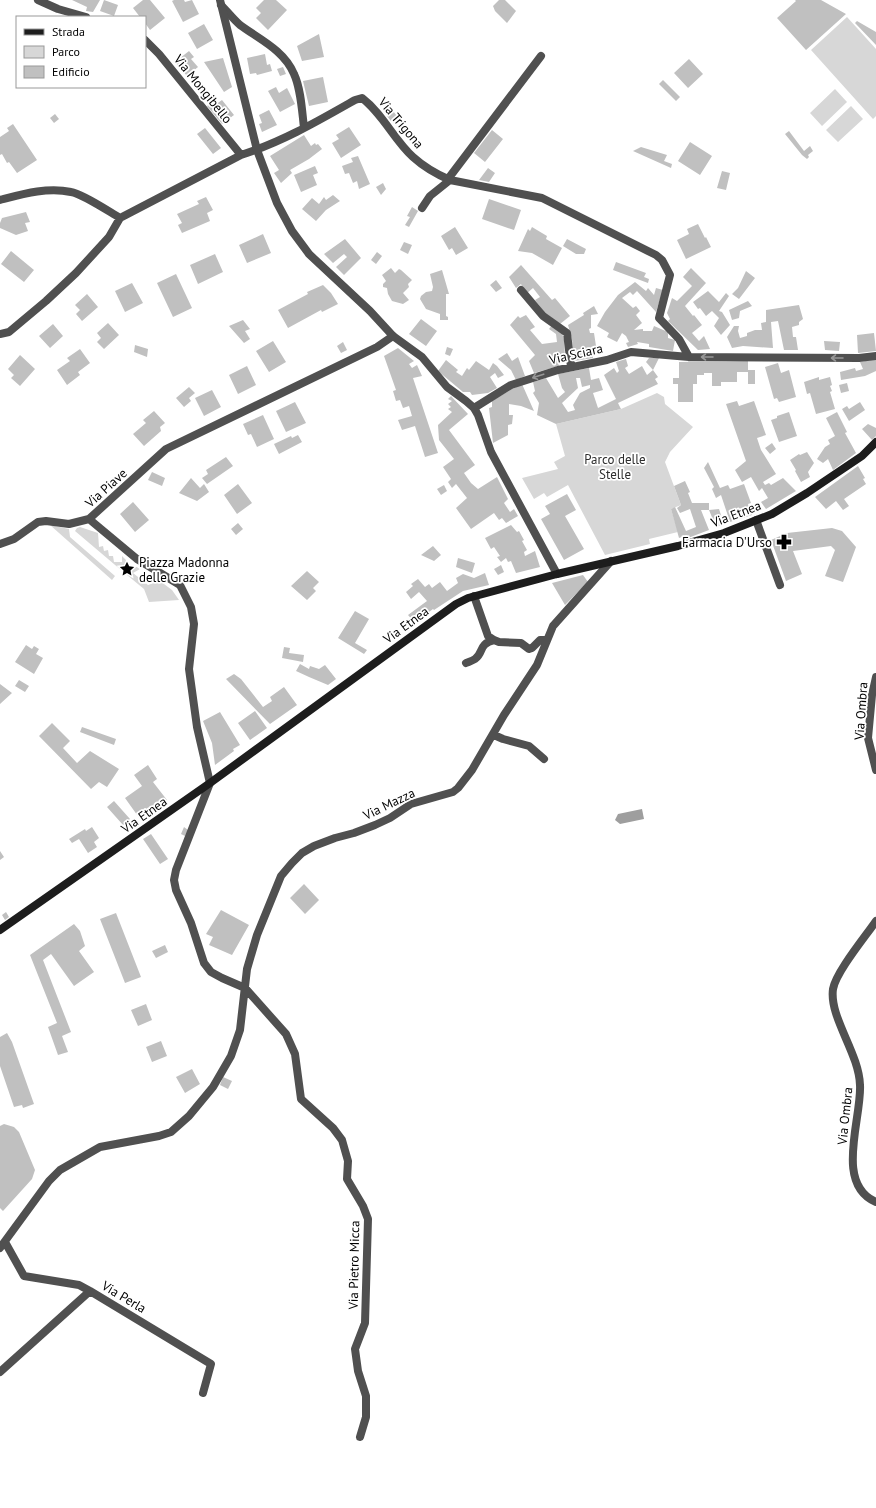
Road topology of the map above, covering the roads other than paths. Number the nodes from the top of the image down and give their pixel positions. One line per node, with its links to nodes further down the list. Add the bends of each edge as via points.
1 (38, 0): 3 (street)
2 (220, 2): 6 (street, via 238,23 273,47 287,62 294,74); 7 (street)
3 (82, 16)
4 (146, 41): 8 (street, Via Mongibello)
5 (541, 56): 9 (street)
6 (304, 128): 7 (street, Via Trigona); 9 (street, Via Trigona, via 362,98 371,105 412,156 437,174)
7 (257, 150): 8 (street, Via Trigona); 15 (street, via 277,202 292,231 310,254)
8 (241, 156): 12 (street, Via Trigona)
9 (449, 179): 11 (street, via 430,196); 17 (street, Via Trigona, via 542,198 656,255 662,260 670,275 659,318 679,339)
10 (0, 200): 12 (street, via 51,190 72,192)
11 (422, 208)
12 (120, 218): 14 (street, via 109,237 76,273 9,332)
13 (521, 290): 18 (street, via 543,316 567,333)
14 (0, 334)
15 (393, 336): 19 (street, via 422,357 447,387); 21 (street, Via Piave, via 377,347 166,449)
16 (876, 356): 17 (street, Via Sciara, one-way to 17)
17 (689, 357): 18 (street, Via Sciara, via 631,352)
18 (571, 367): 19 (street, Via Sciara, one-way to 19, via 511,385)
19 (474, 408): 25 (street, via 491,452)
20 (876, 442): 22 (main road, Via Etnea, via 862,456 807,493 772,514)
21 (89, 519): 23 (street, via 69,524 38,522 14,539); 35 (street, Via Piave, via 137,559 180,585 187,597 194,624 189,669 197,728)
22 (756, 520): 24 (main road, Via Etnea, via 724,533); 26 (street)
23 (0, 544)
24 (611, 561): 25 (main road, Via Etnea); 29 (street, Via Mazza, via 554,626)
25 (557, 574): 27 (main road, Via Etnea)
26 (780, 585)
27 (474, 596): 28 (street, via 488,636); 35 (main road, Via Etnea, via 456,604)
28 (494, 640): 29 (street, via 521,643 529,649 540,640); 30 (street, via 487,642 476,658)
29 (548, 640): 32 (street, Via Mazza, via 537,665)
30 (466, 663)
31 (876, 677): 34 (street, Via Ombra, via 868,738)
32 (494, 735): 33 (street, via 529,746); 38 (street, Via Mazza, via 472,770 453,792 411,804 375,825 314,846 292,863 281,876 256,935)
33 (544, 759)
34 (876, 770)
35 (210, 783): 37 (main road, Via Etnea); 38 (street, Via Pietro Micca, via 174,880 204,963 211,972)
36 (876, 920): 39 (street, Via Ombra, via 837,977 832,1001 858,1067 860,1085 853,1154 854,1177 862,1193)
37 (0, 930)
38 (245, 988): 40 (street, Via Mazza, via 240,1030 231,1056 213,1088 189,1116 171,1132 100,1147 60,1170 49,1181); 44 (street, Via Pietro Micca, via 286,1034 295,1054 301,1099 333,1128 342,1140 348,1161 347,1179 368,1218 365,1323 355,1349 358,1371 366,1396 366,1417)
39 (876, 1202)
40 (3, 1245): 41 (street, Via Perla, via 24,1276 79,1285)
41 (90, 1291): 42 (street); 43 (street, Via Perla, via 211,1364)
42 (0, 1372)
43 (203, 1393)
44 (360, 1437)

